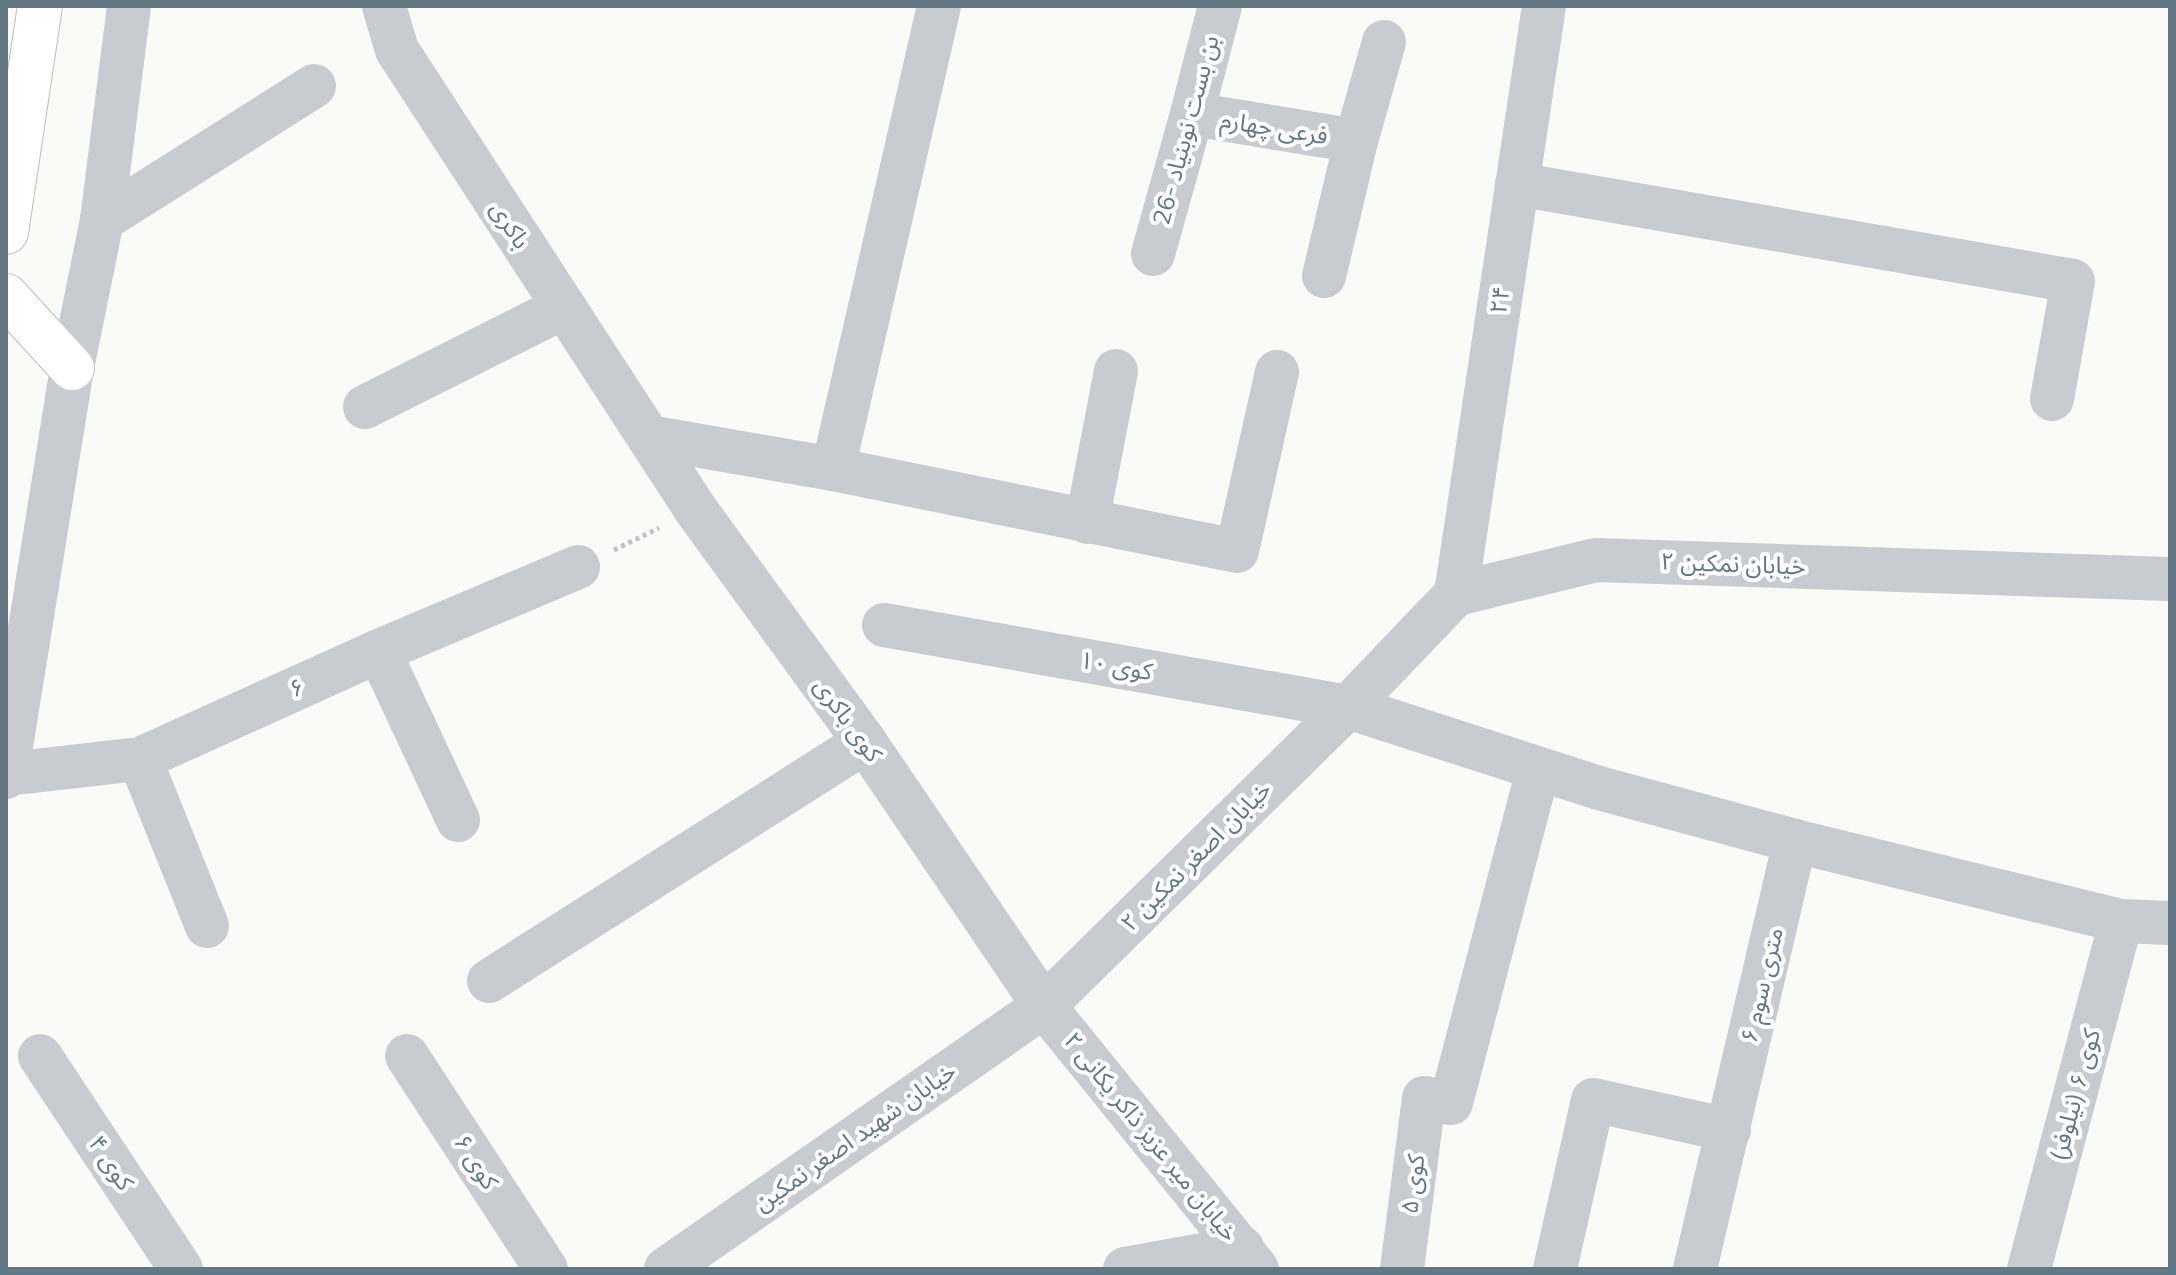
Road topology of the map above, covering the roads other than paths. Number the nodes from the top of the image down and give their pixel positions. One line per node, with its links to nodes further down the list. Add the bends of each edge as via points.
1 (40, 6): 13 (main road)
2 (129, 6): 12 (street)
3 (384, 6): 17 (street, باکری, via 397,50)
4 (939, 6): 24 (street)
5 (1220, 6): 9 (street, 26- بن بست نوبنیاد)
6 (1544, 6): 11 (street, ۲۴)
7 (1384, 42): 10 (street)
8 (314, 86): 12 (street)
9 (1192, 114): 10 (street, فرعی چهارم); 14 (street, 26- بن بست نوبنیاد)
10 (1356, 141): 15 (street)
11 (1517, 184): 21 (street, via 2073,281); 28 (street, ۲۴)
12 (102, 220): 18 (street)
13 (6, 232)
14 (1153, 254)
15 (1324, 276)
16 (6, 296): 18 (main road)
17 (564, 307): 22 (street); 23 (street, باکری)
18 (72, 368): 35 (street)
19 (1116, 371): 25 (street)
20 (1277, 372): 25 (street, via 1237,551)
21 (2052, 399)
22 (365, 407)
23 (649, 437): 24 (street); 32 (street, کوی باکری)
24 (833, 469): 25 (street)
25 (1087, 522)
26 (578, 567): 30 (street, ۶)
27 (2170, 579): 28 (street, خیابان نمکین ۲, via 1596,560)
28 (1456, 594): 31 (street)
29 (884, 625): 31 (street, کوی ۱۰)
30 (379, 651): 33 (street, ۶); 36 (street)
31 (1348, 707): 34 (street, کوی ۱۰); 42 (street, خیابان اصغر نمکین ۲)
32 (865, 742): 41 (street); 42 (street, کوی باکری)
33 (140, 759): 35 (street, ۶); 40 (street)
34 (1538, 770): 37 (street, کوی ۱۰); 51 (street, کوی ۵, via 1437,1101)
35 (7, 776)
36 (458, 820)
37 (1795, 841): 38 (street, کوی ۱۰); 45 (street, ۶ متری سوم)
38 (2121, 921): 39 (street, کوی ۱۰); 54 (street, کوی ۶ (نیلوفر))
39 (2170, 923)
40 (207, 926)
41 (489, 981)
42 (1044, 1006): 46 (street, ۲ خیابان میر عزیز ذاکر یکانی); 49 (street, خیابان شهید اصغر نمکین)
43 (40, 1056): 47 (street, کوی ۴)
44 (407, 1056): 48 (street, کوی ۶)
45 (1729, 1130): 52 (street, via 1593,1100); 53 (street, ۶ متری سوم)
46 (1249, 1258): 50 (street)
47 (181, 1269)
48 (546, 1269)
49 (666, 1269)
50 (1125, 1269)
51 (1402, 1269)
52 (1555, 1269)
53 (1695, 1269)
54 (2029, 1269)

